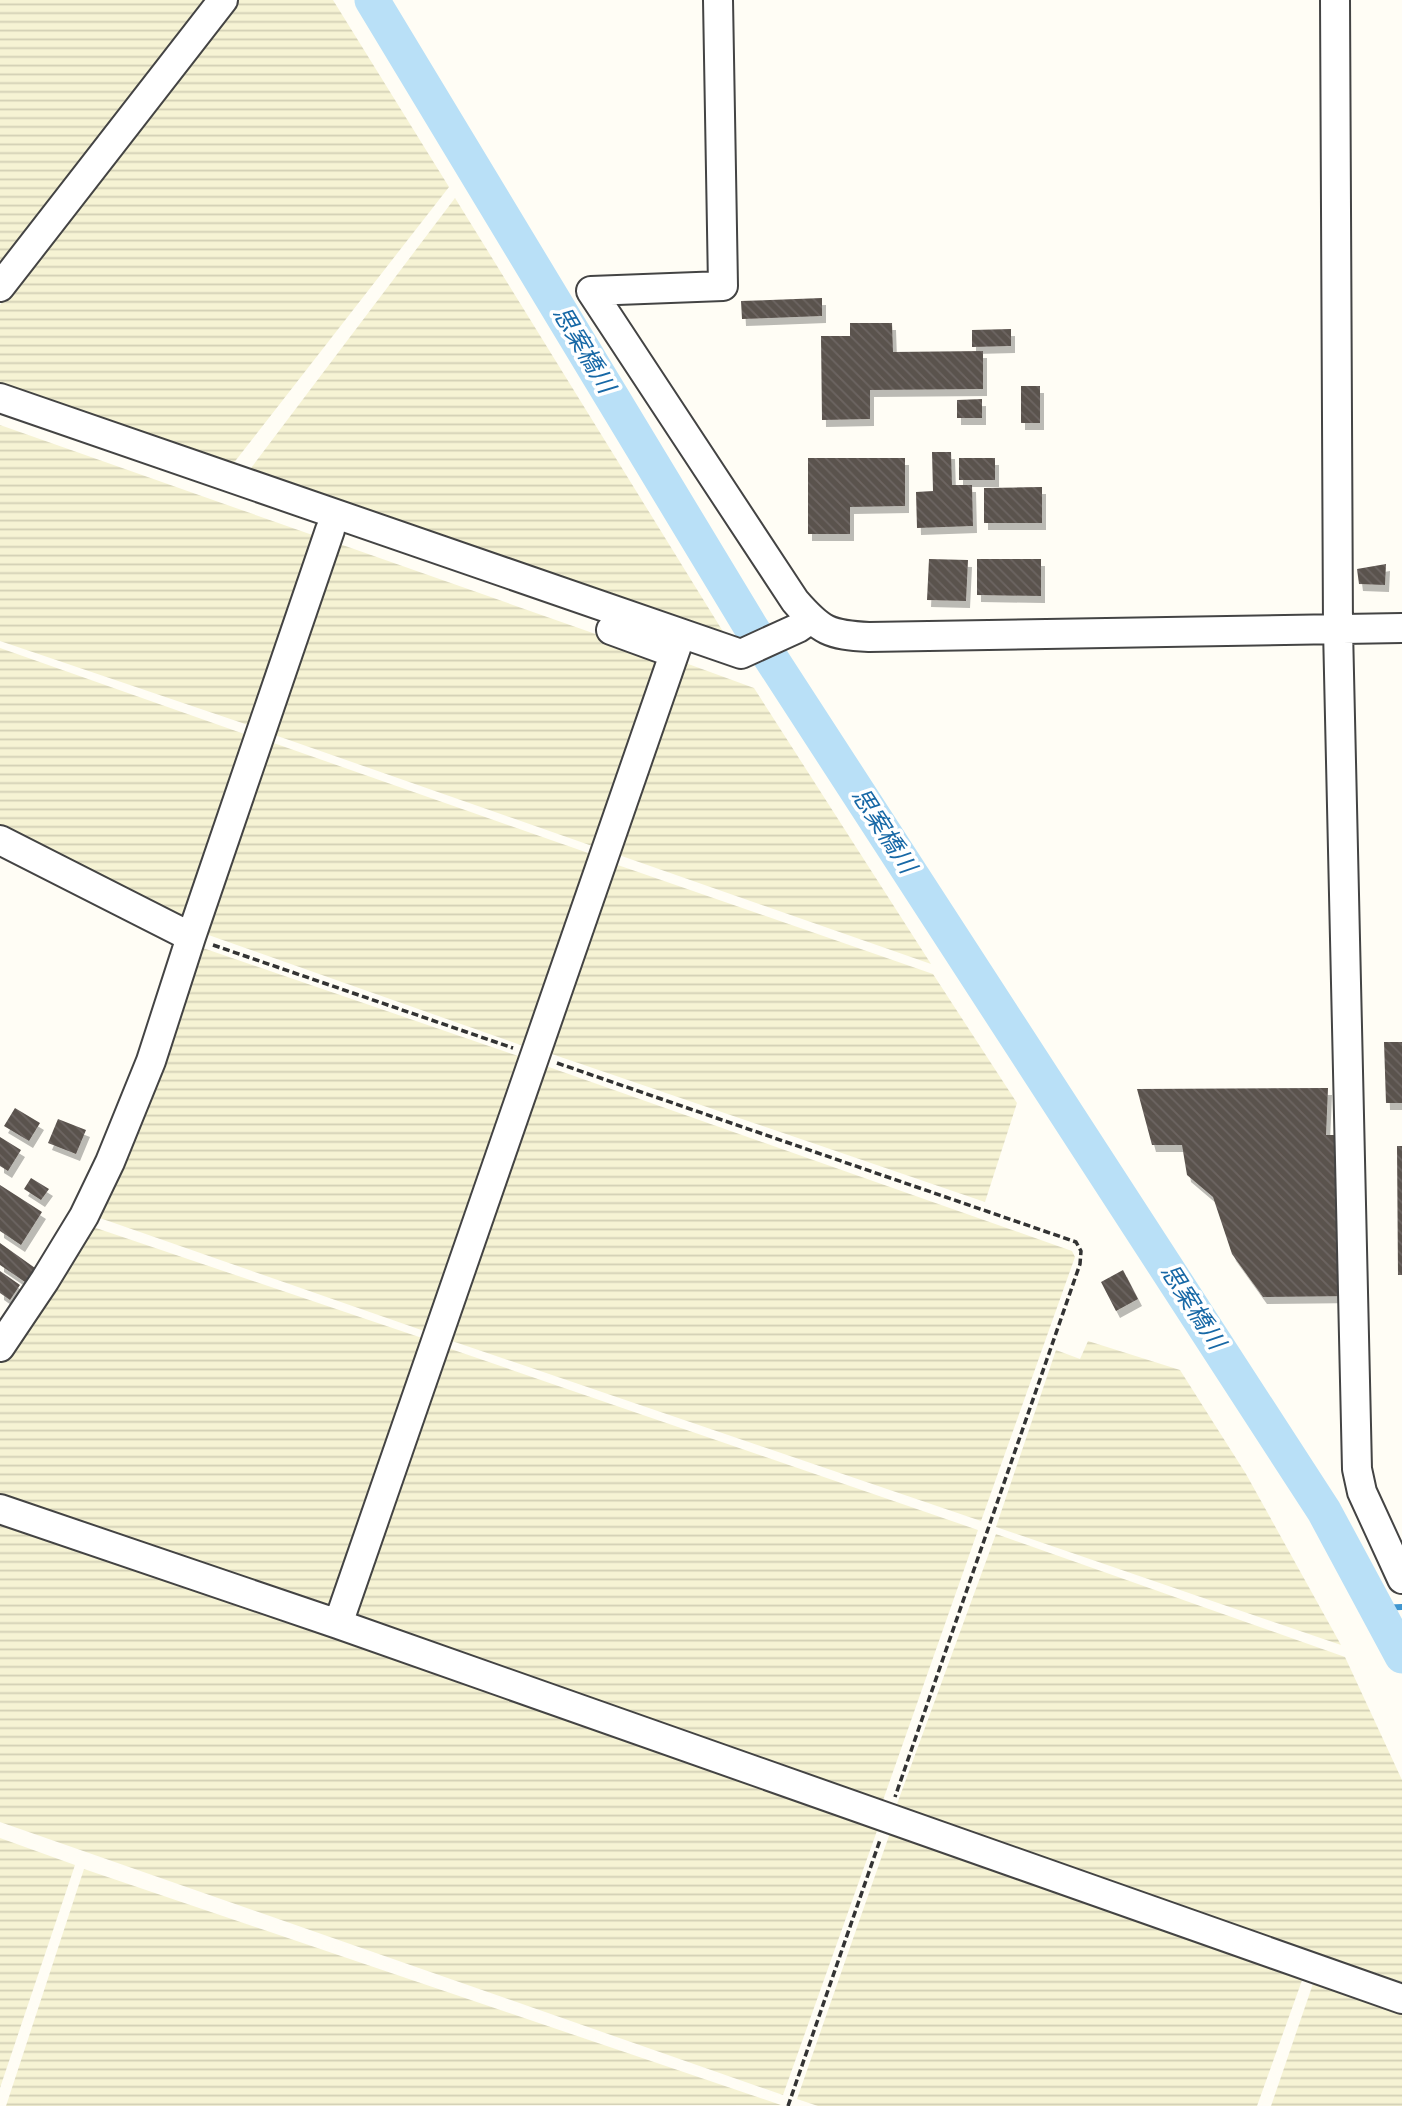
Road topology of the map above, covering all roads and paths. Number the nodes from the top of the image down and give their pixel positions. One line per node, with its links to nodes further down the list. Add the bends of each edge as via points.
1 (223, 0): 4 (street)
2 (718, 0): 8 (street, via 723,286 591,291 795,601)
3 (1335, 0): 10 (street)
4 (0, 287)
5 (0, 398): 11 (street)
6 (0, 414): 7 (street)
7 (330, 530): 11 (street); 13 (street)
8 (805, 624): 10 (street, via 843,636 869,637); 11 (street, via 741,654)
9 (1402, 628): 10 (street)
10 (1338, 629): 17 (street, via 1357,1469 1362,1492)
11 (678, 643): 14 (street)
12 (0, 841): 13 (street)
13 (191, 937): 14 (path); 15 (street, via 151,1061 110,1162 84,1216)
14 (536, 1056): 18 (street); 19 (path, via 1076,1242 1081,1251)
15 (0, 1347)
16 (0, 1509): 18 (street)
17 (1402, 1579)
18 (338, 1624): 19 (street)
19 (888, 1819): 20 (street); 21 (path)
20 (1402, 1999)
21 (788, 2106)

